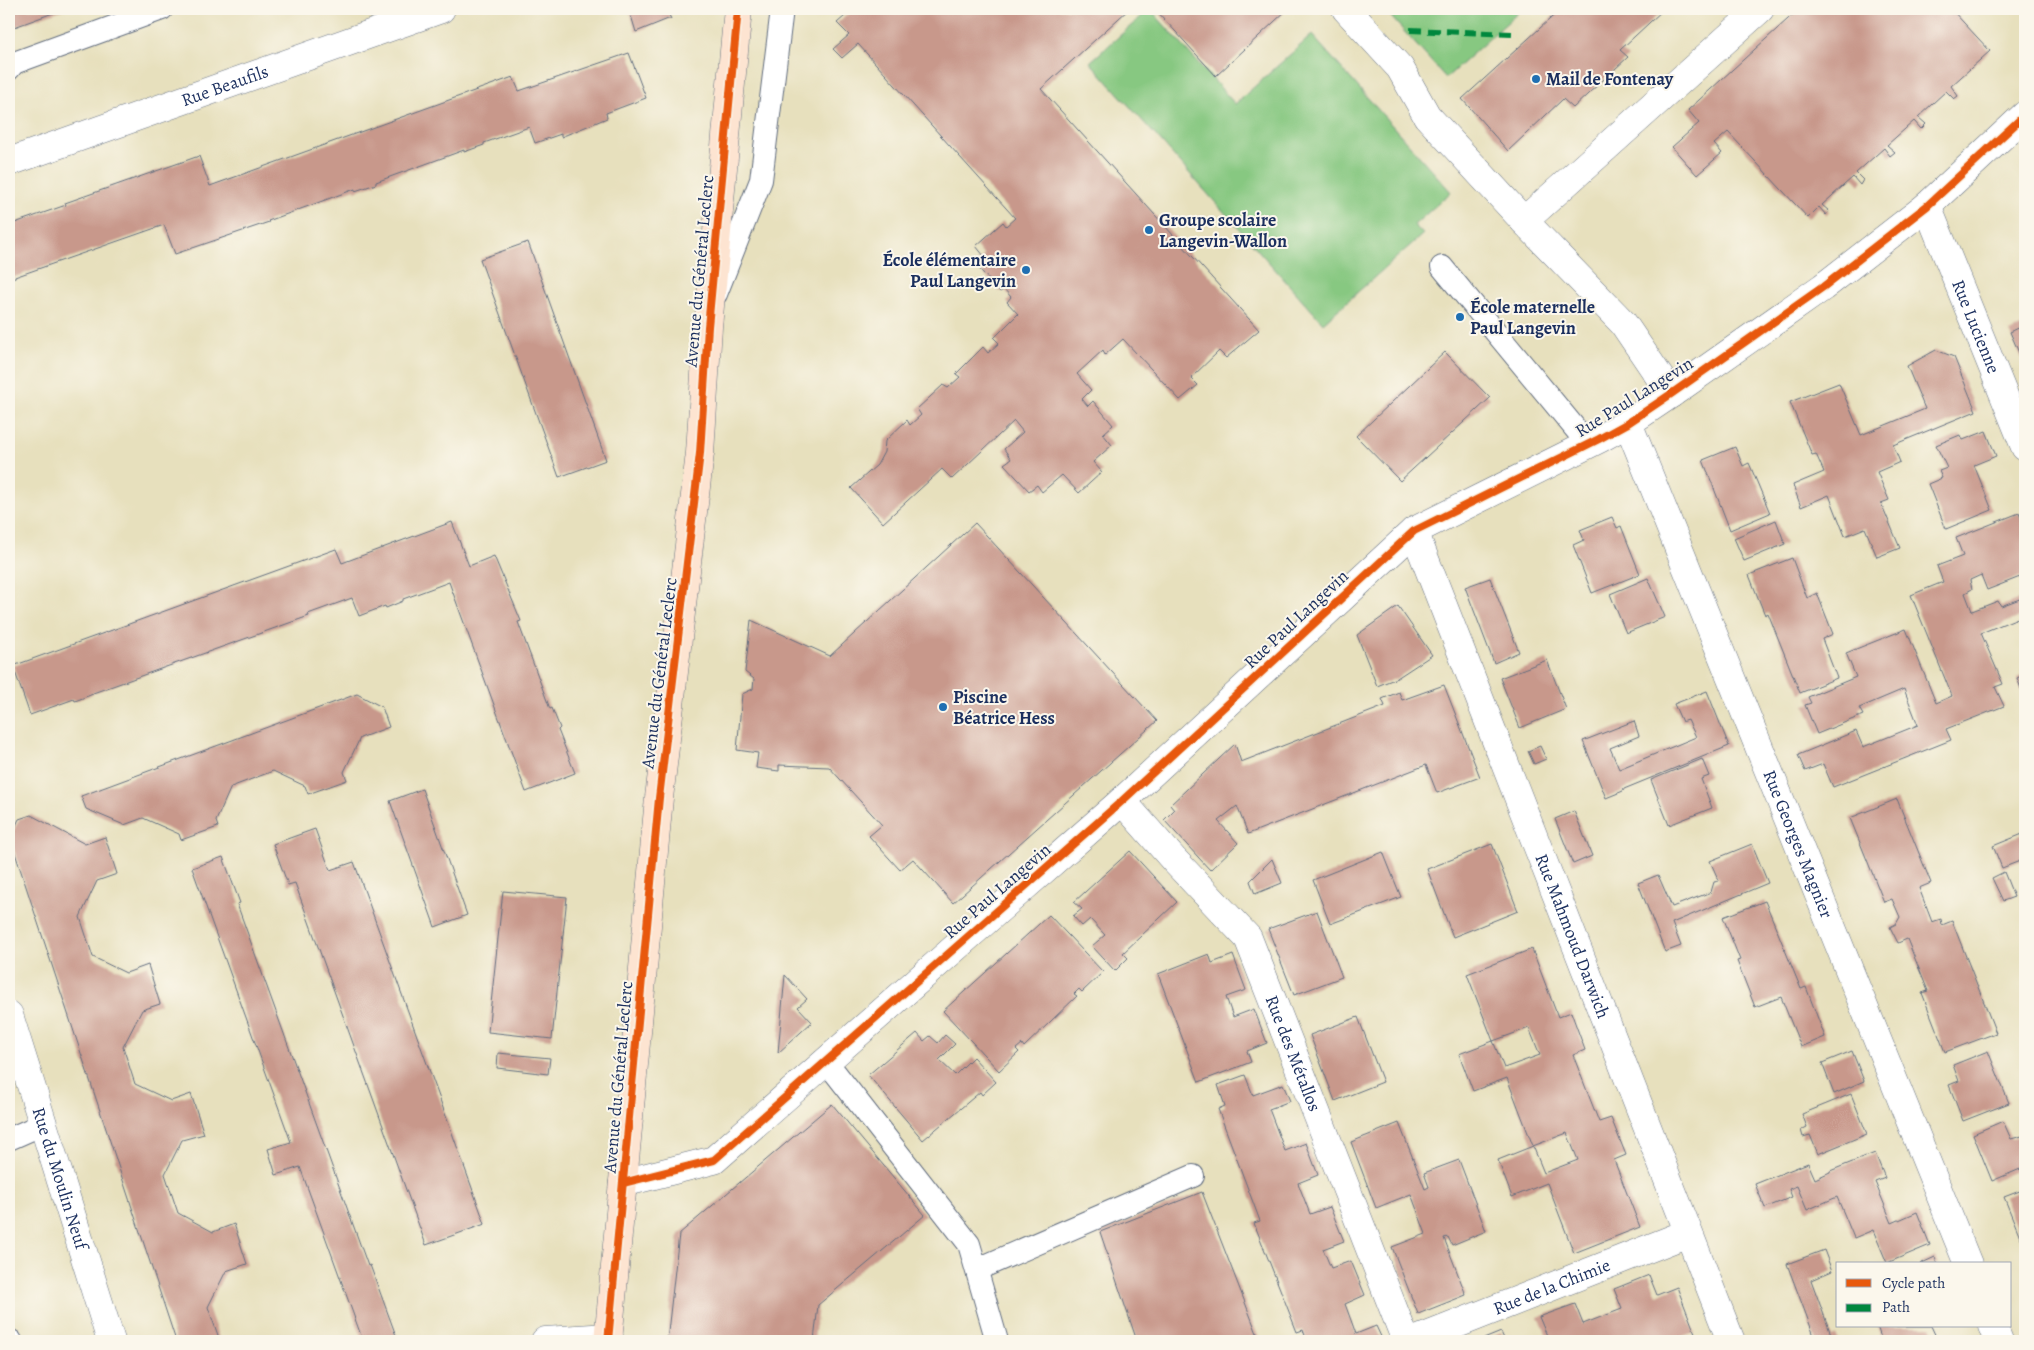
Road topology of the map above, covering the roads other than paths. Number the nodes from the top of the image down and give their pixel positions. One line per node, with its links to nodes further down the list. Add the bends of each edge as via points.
1 (162, 9): 7 (lane, via 14,63)
2 (441, 9): 9 (street, Rue Beaufils)
3 (738, 9): 13 (main road, Avenue du Général Leclerc)
4 (782, 9): 13 (lane, Avenue du Général Leclerc, via 761,180)
5 (1346, 9): 11 (street, via 1400,68 1427,116)
6 (1760, 9): 11 (street)
7 (9, 69)
8 (2025, 115): 10 (street, Rue Paul Langevin)
9 (9, 162)
10 (1926, 206): 14 (street, Rue Paul Langevin, via 1823,287); 17 (street, Rue Lucienne)
11 (1524, 220): 14 (street, via 1623,322)
12 (1442, 267): 16 (lane)
13 (710, 312): 25 (main road, Avenue du Général Leclerc, via 700,453 659,798)
14 (1671, 394): 15 (street, Rue Paul Langevin)
15 (1628, 423): 16 (street, Rue Paul Langevin); 27 (street, Rue Georges Magnier)
16 (1588, 444): 18 (street, Rue Paul Langevin)
17 (2025, 447)
18 (1414, 531): 19 (street, Rue Paul Langevin); 26 (street, Rue Mahmoud Darwich)
19 (1122, 801): 21 (street, Rue Paul Langevin); 34 (street, Rue des Métallos, via 1248,938)
20 (9, 1015): 22 (street, Rue du Moulin Neuf)
21 (826, 1061): 25 (street, Rue Paul Langevin, via 714,1160); 28 (lane, via 969,1244)
22 (43, 1124): 23 (lane); 31 (street, Rue du Moulin Neuf)
23 (9, 1139)
24 (1193, 1176): 28 (lane)
25 (623, 1183): 30 (main road, Avenue du Général Leclerc)
26 (1688, 1233): 35 (street, Rue de la Chimie); 36 (street, Rue Mahmoud Darwich)
27 (1967, 1262)
28 (978, 1269): 33 (lane)
29 (1994, 1328): 37 (street)
30 (609, 1339): 32 (street)
31 (104, 1340)
32 (546, 1341)
33 (997, 1341)
34 (1406, 1341)
35 (1414, 1341)
36 (1731, 1341)
37 (1999, 1341)

